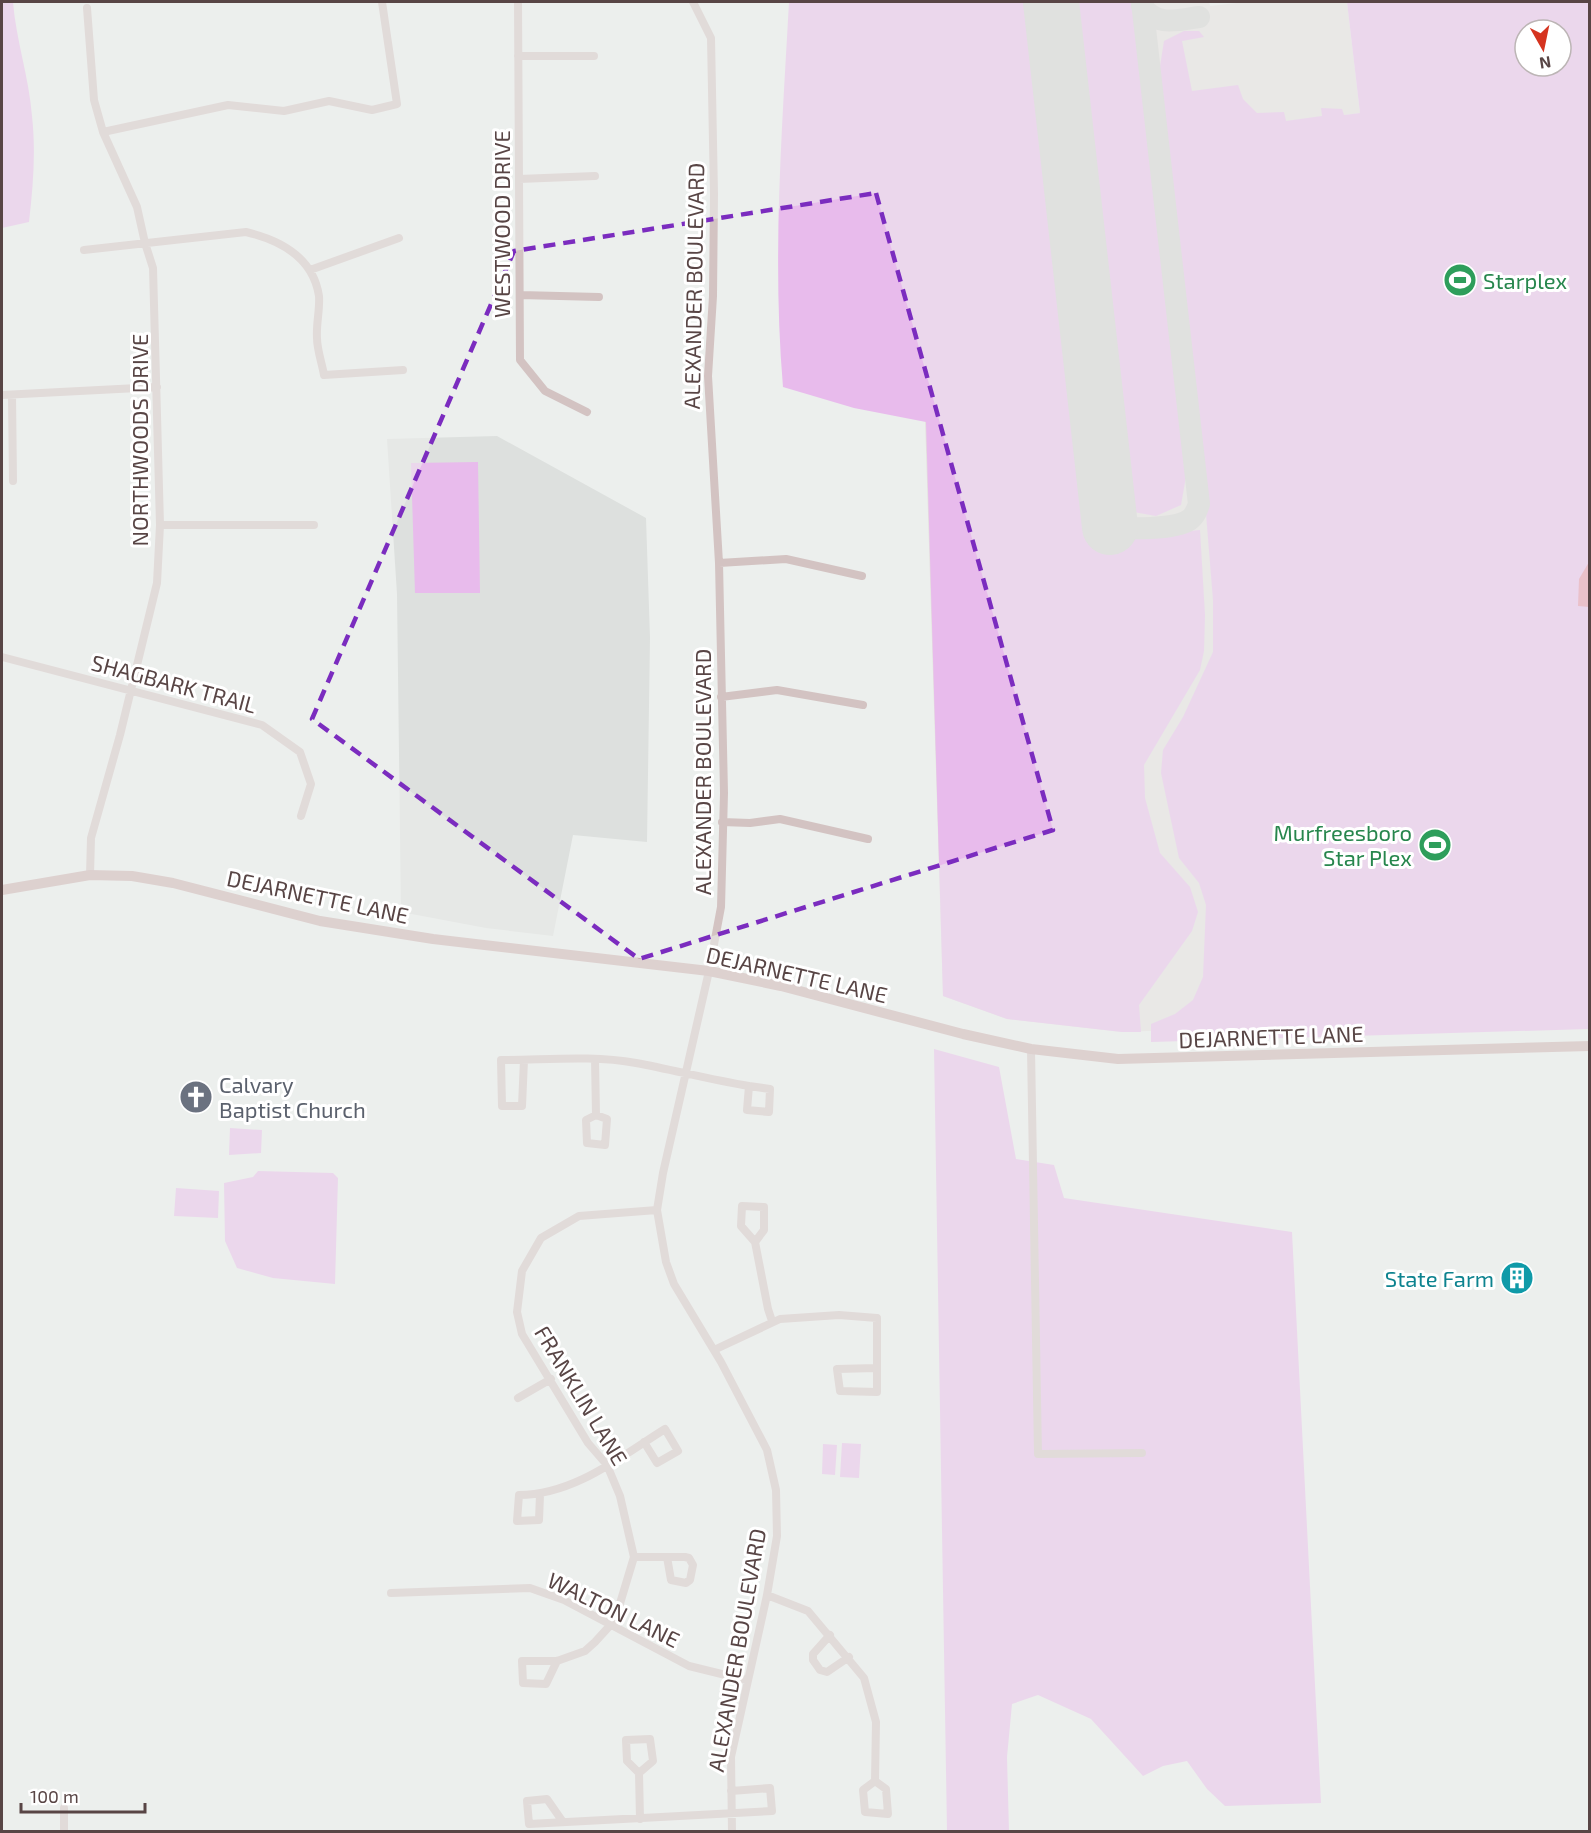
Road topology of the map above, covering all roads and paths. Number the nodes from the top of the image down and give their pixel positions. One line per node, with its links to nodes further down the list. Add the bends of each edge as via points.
1 (382, 2): 7 (street, via 397,104 372,110 330,101 284,111 228,105)
2 (518, 2): 5 (street, WESTWOOD DRIVE)
3 (693, 2): 24 (street, ALEXANDER BOULEVARD, via 711,38 714,216 708,376)
4 (87, 8): 7 (street, NORTHWOODS DRIVE, via 94,100)
5 (518, 56): 6 (street); 9 (street, WESTWOOD DRIVE)
6 (594, 57)
7 (103, 132): 11 (street, NORTHWOODS DRIVE, via 137,207)
8 (595, 176): 9 (street)
9 (519, 179): 14 (street, WESTWOOD DRIVE)
10 (399, 238): 13 (street)
11 (145, 243): 12 (street); 13 (street, via 246,232 291,249); 17 (street, NORTHWOODS DRIVE, via 153,268)
12 (84, 250)
13 (310, 270): 16 (street, via 319,296 317,339 324,375)
14 (520, 295): 15 (street); 20 (street, WESTWOOD DRIVE, via 520,360 545,391)
15 (599, 297)
16 (403, 370)
17 (157, 387): 19 (street); 22 (street, NORTHWOODS DRIVE)
18 (2, 395): 19 (street)
19 (12, 395): 21 (street)
20 (587, 412)
21 (13, 481)
22 (160, 525): 23 (street); 27 (street, NORTHWOODS DRIVE, via 157,583)
23 (314, 525)
24 (719, 563): 25 (street, via 786,559); 28 (street, ALEXANDER BOULEVARD)
25 (862, 576)
26 (2, 657): 27 (street, SHAGBARK TRAIL)
27 (130, 690): 30 (street, SHAGBARK TRAIL, via 262,725 300,752 310,784); 33 (street, NORTHWOODS DRIVE, via 91,838)
28 (722, 697): 29 (street, via 777,690); 31 (street, ALEXANDER BOULEVARD)
29 (863, 705)
30 (301, 816)
31 (722, 822): 32 (street, via 780,819); 35 (street, ALEXANDER BOULEVARD, via 721,907)
32 (868, 839)
33 (90, 875): 34 (main road, DEJARNETTE LANE); 35 (main road, DEJARNETTE LANE, via 132,876 173,883 320,921 433,939)
34 (2, 890)
35 (710, 972): 37 (main road, DEJARNETTE LANE); 40 (street, ALEXANDER BOULEVARD)
36 (1590, 1046): 37 (main road, DEJARNETTE LANE, via 1118,1059)
37 (1031, 1049): 51 (street, via 1038,1454)
38 (595, 1059): 39 (street); 40 (street, via 635,1063); 42 (street)
39 (524, 1060): 39 (street, via 501,1060 502,1106 522,1106)
40 (686, 1076): 41 (street); 43 (street, ALEXANDER BOULEVARD)
41 (749, 1086)
42 (596, 1115)
43 (657, 1210): 46 (street, ALEXANDER BOULEVARD, via 674,1284); 48 (street, FRANKLIN LANE, via 579,1216 541,1238 522,1271 518,1312 522,1334)
44 (755, 1242): 45 (street)
45 (772, 1321): 46 (street); 47 (street, via 839,1315 877,1318)
46 (714, 1350): 57 (street, ALEXANDER BOULEVARD, via 767,1450 776,1490 777,1536)
47 (876, 1368): 47 (street, via 837,1369 840,1391 877,1392)
48 (551, 1379): 49 (street); 52 (street, FRANKLIN LANE, via 588,1443)
49 (518, 1398)
50 (644, 1442): 52 (street)
51 (1142, 1453)
52 (607, 1465): 53 (street, via 571,1485); 54 (street, FRANKLIN LANE, via 620,1496)
53 (540, 1495)
54 (634, 1557): 55 (street); 58 (street, FRANKLIN LANE)
55 (667, 1557)
56 (391, 1593): 58 (street, WALTON LANE, via 530,1588)
57 (767, 1595): 59 (street, via 808,1611); 62 (street, ALEXANDER BOULEVARD)
58 (612, 1623): 61 (street, via 585,1651); 62 (street, WALTON LANE, via 688,1666)
59 (830, 1635): 60 (street); 60 (street, via 813,1654 820,1670 827,1672)
60 (849, 1657): 64 (street, via 864,1678 876,1722)
61 (557, 1661): 61 (street, via 522,1660 523,1683 546,1684)
62 (746, 1680): 65 (street, ALEXANDER BOULEVARD, via 731,1757)
63 (639, 1773): 68 (street)
64 (875, 1781)
65 (731, 1791): 67 (street, ALEXANDER BOULEVARD); 67 (street, via 770,1788 772,1811)
66 (64, 1808): 70 (street)
67 (732, 1813): 68 (street); 71 (street, ALEXANDER BOULEVARD)
68 (640, 1820): 69 (street)
69 (563, 1822): 69 (street, via 547,1799 527,1801 529,1824)
70 (64, 1832)
71 (732, 1832)

